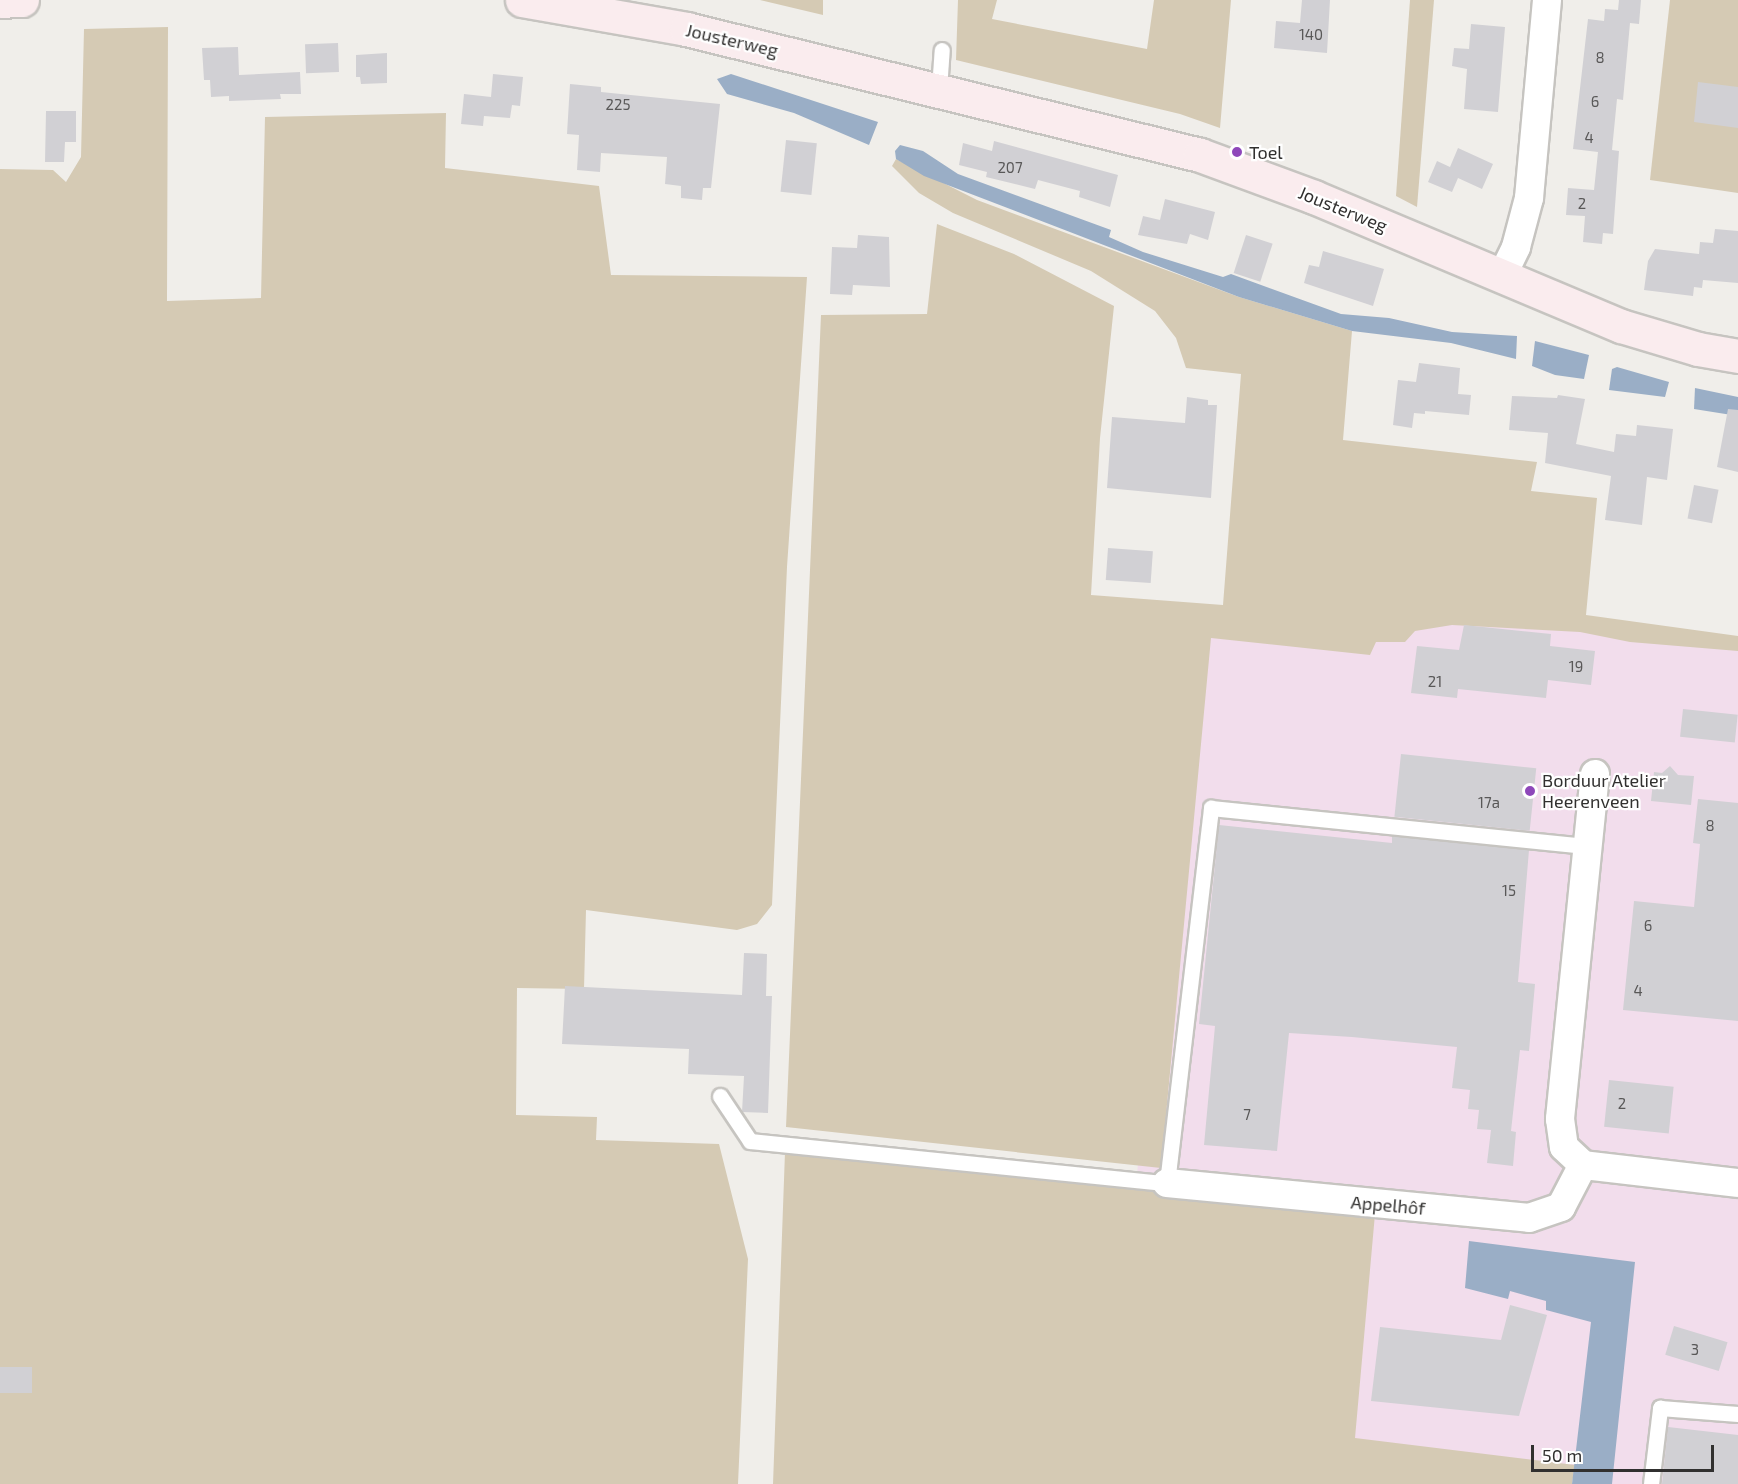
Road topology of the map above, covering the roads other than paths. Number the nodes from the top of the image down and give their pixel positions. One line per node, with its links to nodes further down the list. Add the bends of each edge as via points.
1 (22, 0): 4 (street)
2 (522, 0): 6 (street, Jousterweg, via 686,29)
3 (1547, 0): 7 (street, via 1528,198 1516,247)
4 (0, 1)
5 (942, 50): 6 (lane)
6 (939, 89): 7 (street, Jousterweg, via 1200,155)
7 (1503, 274): 8 (street, Jousterweg, via 1621,326 1698,349)
8 (1738, 356)
9 (1595, 774): 10 (street)
10 (1588, 846): 12 (street, via 1560,1119 1564,1147); 14 (lane, via 1211,808)
11 (720, 1096): 14 (lane, via 750,1141)
12 (1583, 1165): 13 (street); 14 (street, Appelhôf, via 1562,1207 1529,1218)
13 (1738, 1182)
14 (1167, 1184)
15 (1738, 1414): 16 (lane, via 1660,1408)
16 (1652, 1484)

